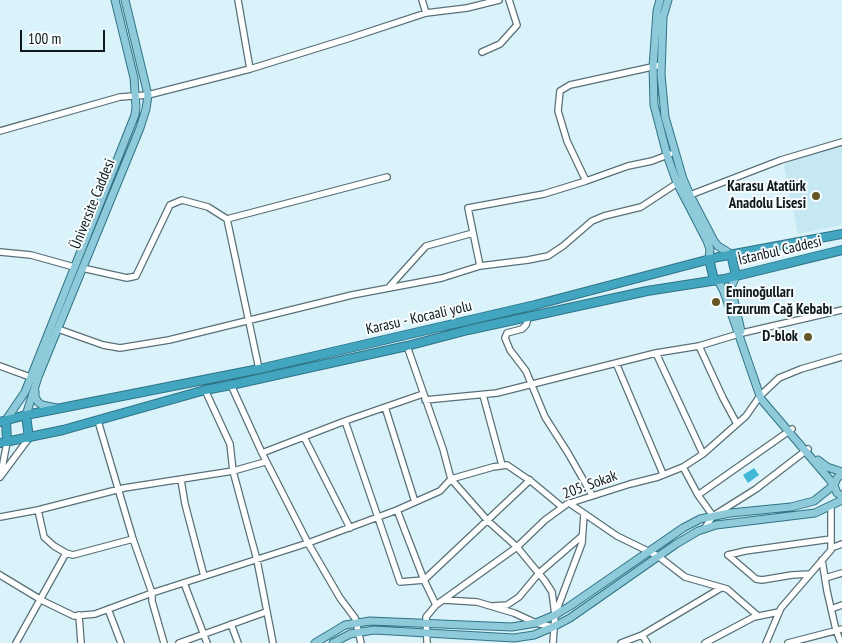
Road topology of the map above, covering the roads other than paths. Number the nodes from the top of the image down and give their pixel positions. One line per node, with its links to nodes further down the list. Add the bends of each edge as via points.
1 (115, 0): 15 (main road, via 131,61)
2 (125, 0): 14 (main road, Üniversite Caddesi)
3 (238, 0): 13 (street)
4 (422, 0): 9 (street)
5 (498, 0): 9 (street)
6 (510, 0): 10 (street, via 517,24 500,44)
7 (660, 0): 12 (main road)
8 (668, 0): 11 (main road, via 663,17)
9 (426, 13): 13 (street)
10 (482, 52)
11 (661, 65): 12 (street); 18 (main road)
12 (653, 67): 18 (main road, via 654,105); 20 (street, via 570,85 560,91 558,112 567,141)
13 (250, 69): 14 (street)
14 (148, 95): 15 (street); 31 (main road, Üniversite Caddesi, via 140,128)
15 (135, 96): 16 (street, via 120,97); 31 (main road, via 136,108 131,126)
16 (0, 131)
17 (842, 142): 22 (street, via 781,160)
18 (671, 154): 20 (street); 21 (main road)
19 (387, 176): 23 (street)
20 (586, 181): 24 (street, via 544,194 468,208)
21 (680, 181): 22 (main road); 29 (main road, via 710,249); 30 (street, via 642,207 592,221 548,256)
22 (690, 195): 28 (main road, via 714,241)
23 (227, 219): 31 (street, via 208,207 182,200 170,204 136,276 127,278); 38 (street)
24 (473, 233): 30 (street); 35 (street, via 426,246)
25 (842, 234): 28 (highway, Karasu - Kocaali yolu)
26 (842, 250): 32 (highway, İstanbul Caddesi)
27 (0, 252): 31 (street, via 32,254)
28 (731, 254): 29 (highway, Karasu - Kocaali yolu); 32 (highway)
29 (709, 259): 34 (highway); 47 (highway, Karasu - Kocaali yolu, via 535,305)
30 (480, 266): 35 (street, via 442,278)
31 (78, 267): 39 (main road, Üniversite Caddesi); 48 (main road)
32 (736, 276): 33 (highway, İstanbul Caddesi); 40 (main road, via 731,287)
33 (724, 278): 34 (highway, Karasu - Kocaali yolu)
34 (714, 280): 37 (highway, Karasu - Kocaali yolu, via 647,291); 40 (main road, via 719,282 724,292)
35 (390, 287): 38 (street)
36 (842, 310): 40 (street)
37 (528, 318): 41 (highway, Karasu - Kocaali yolu); 50 (street, via 522,329 507,333 505,338)
38 (249, 322): 39 (street, via 120,348); 47 (street)
39 (58, 330): 48 (main road, Üniversite Caddesi)
40 (740, 333): 42 (street); 53 (main road)
41 (407, 346): 49 (highway, Karasu - Kocaali yolu); 54 (street)
42 (699, 346): 43 (street); 61 (street)
43 (656, 353): 45 (street); 68 (street)
44 (842, 357): 53 (street, 205. Sokak, via 779,378)
45 (616, 363): 50 (street); 74 (street)
46 (0, 366): 48 (street)
47 (260, 368): 56 (highway, Karasu - Kocaali yolu)
48 (33, 380): 56 (main road, via 38,402); 57 (main road, Üniversite Caddesi); 59 (main road)
49 (231, 385): 51 (highway, Karasu - Kocaali yolu); 67 (street)
50 (532, 386): 52 (street); 81 (street, via 545,417)
51 (205, 390): 58 (highway, Karasu - Kocaali yolu); 72 (street, via 230,444)
52 (483, 395): 54 (street); 70 (street)
53 (761, 395): 61 (street, 205. Sokak); 62 (main road)
54 (424, 397): 55 (street); 77 (street)
55 (385, 407): 60 (street); 85 (street)
56 (59, 408): 57 (highway, Karasu - Kocaali yolu)
57 (26, 415): 59 (highway, Karasu - Kocaali yolu); 64 (highway)
58 (98, 420): 64 (highway, Karasu - Kocaali yolu); 80 (street)
59 (3, 421): 65 (highway)
60 (344, 421): 63 (street); 94 (street)
61 (737, 424): 68 (street, 205. Sokak)
62 (790, 430): 66 (main road); 82 (street)
63 (304, 436): 67 (street); 96 (street)
64 (29, 438): 65 (highway, Karasu - Kocaali yolu); 75 (street)
65 (3, 443): 75 (street)
66 (807, 450): 73 (main road, via 821,464); 79 (main road); 92 (street, via 756,489)
67 (262, 453): 69 (street)
68 (703, 454): 71 (street, 205. Sokak)
69 (265, 462): 72 (street); 101 (street)
70 (502, 465): 77 (street); 78 (street)
71 (683, 467): 74 (street, 205. Sokak); 82 (street)
72 (234, 471): 76 (street); 108 (street)
73 (842, 473): 79 (main road)
74 (663, 474): 81 (street, 205. Sokak)
75 (0, 478)
76 (181, 480): 80 (street); 114 (street)
77 (451, 480): 85 (street, via 440,491); 95 (street)
78 (530, 480): 88 (street); 95 (street)
79 (834, 487): 83 (main road); 92 (main road, via 814,501 791,508)
80 (119, 490): 89 (street); 99 (street)
81 (592, 495): 86 (street, 205. Sokak)
82 (698, 495): 92 (street)
83 (842, 496)
84 (842, 500): 87 (main road)
85 (415, 502): 90 (street)
86 (568, 503): 88 (street, 205. Sokak); 91 (street)
87 (831, 506): 97 (main road, via 815,513); 100 (street)
88 (562, 507): 103 (street, 205. Sokak)
89 (38, 510): 93 (street); 106 (street, via 44,537)
90 (397, 510): 94 (street); 116 (street)
91 (584, 514): 98 (street); 105 (street)
92 (713, 516): 97 (street); 105 (main road, via 683,528)
93 (0, 517)
94 (377, 517): 96 (street); 116 (street, via 400,582)
95 (488, 521): 103 (street); 116 (street)
96 (350, 528): 101 (street)
97 (704, 529): 107 (main road)
98 (582, 536): 111 (street); 130 (street)
99 (133, 539): 106 (street, via 73,555); 119 (street)
100 (831, 539): 104 (street); 112 (street, via 728,555 756,580)
101 (308, 543): 108 (street); 133 (street)
102 (842, 544): 104 (street)
103 (517, 547): 111 (street); 121 (street, 205. Sokak)
104 (831, 548): 109 (street)
105 (649, 552): 107 (street); 130 (main road)
106 (66, 553): 120 (street)
107 (658, 556): 118 (street, via 685,577); 136 (main road)
108 (257, 560): 114 (street); 127 (street)
109 (822, 560): 112 (street); 115 (street)
110 (842, 572): 115 (street)
111 (538, 573): 124 (street, via 507,605); 130 (street, via 552,592)
112 (810, 574): 128 (street)
113 (0, 575): 120 (street)
114 (204, 576): 117 (street)
115 (825, 578): 126 (street)
116 (424, 580): 122 (street)
117 (184, 583): 119 (street); 140 (street)
118 (721, 588): 131 (street, via 727,589); 141 (street)
119 (152, 593): 125 (street); 146 (street)
120 (40, 598): 129 (street, via 74,616); 143 (street)
121 (444, 600): 122 (street, 205. Sokak); 124 (street)
122 (436, 605): 132 (street, 205. Sokak, via 426,617)
123 (842, 605): 126 (street)
124 (492, 606): 134 (street)
125 (108, 609): 129 (street); 145 (street)
126 (831, 609): 137 (street)
127 (266, 612): 135 (street); 150 (street)
128 (779, 612): 131 (street); 158 (street)
129 (79, 615): 144 (street)
130 (555, 615): 134 (main road); 136 (street)
131 (758, 616): 157 (street)
132 (426, 622): 133 (main road, via 380,620); 134 (main road, via 512,627); 139 (street)
133 (356, 623): 138 (street); 151 (main road, via 346,625)
134 (536, 623): 136 (street)
135 (231, 624): 140 (street); 149 (street)
136 (553, 627): 139 (main road, via 534,635 514,638); 154 (street)
137 (839, 630): 159 (street); 160 (street)
138 (359, 633): 139 (main road, via 374,630); 152 (main road); 153 (street)
139 (426, 633): 142 (street)
140 (204, 634): 147 (street); 148 (street)
141 (642, 635): 155 (street); 156 (street)
142 (427, 642)
143 (16, 643)
144 (81, 643)
145 (121, 643)
146 (164, 643)
147 (179, 643)
148 (207, 643)
149 (238, 643)
150 (273, 643)
151 (315, 643)
152 (333, 643)
153 (361, 643)
154 (553, 643)
155 (621, 643)
156 (647, 643)
157 (705, 643)
158 (766, 643)
159 (788, 643)
160 (841, 643)

